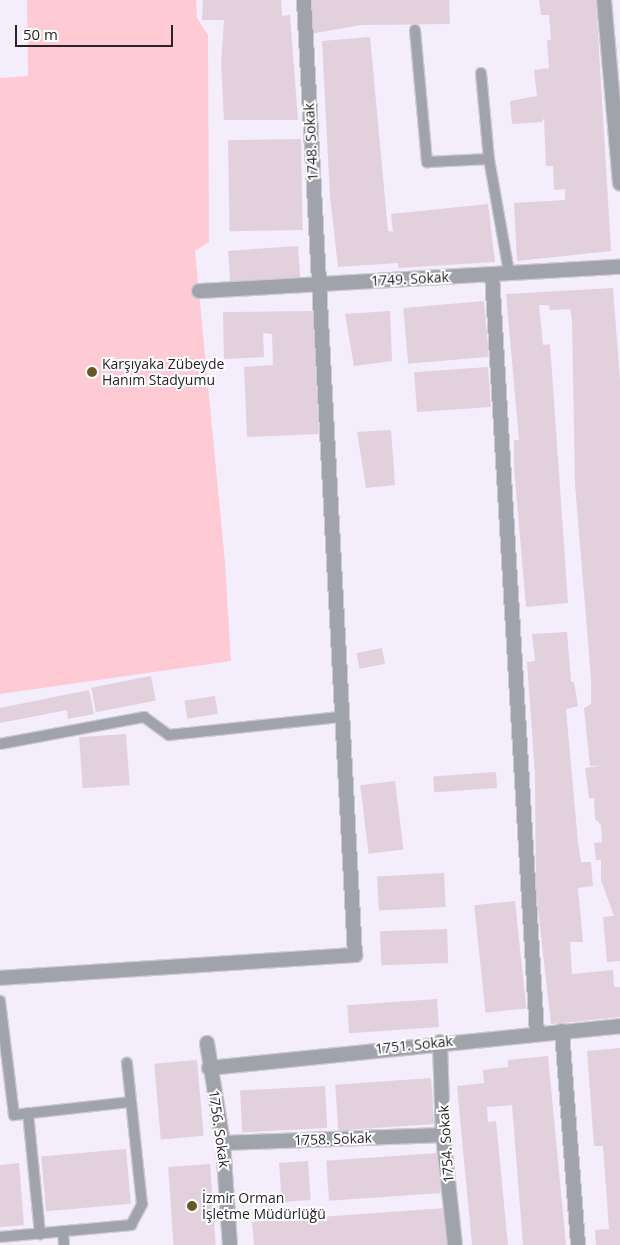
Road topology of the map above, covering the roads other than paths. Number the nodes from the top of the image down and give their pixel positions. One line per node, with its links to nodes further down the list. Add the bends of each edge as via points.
1 (304, 0): 10 (street, 1748. Sokak)
2 (604, 0): 6 (street)
3 (415, 30): 5 (lane, via 427,162)
4 (482, 73): 5 (lane)
5 (489, 158): 8 (lane)
6 (620, 183)
7 (620, 267): 8 (street, 1749. Sokak)
8 (508, 273): 9 (street, 1749. Sokak)
9 (492, 274): 10 (street, 1749. Sokak); 18 (street)
10 (318, 285): 11 (street, 1749. Sokak); 12 (street, 1748. Sokak)
11 (199, 291)
12 (340, 717): 13 (lane, via 169,735 144,717); 14 (street, 1748. Sokak, via 355,955)
13 (0, 744)
14 (0, 978)
15 (0, 1001): 24 (lane, via 14,1115)
16 (620, 1026): 17 (street, 1751. Sokak)
17 (562, 1031): 18 (street, 1751. Sokak); 33 (street)
18 (537, 1033): 19 (street, 1751. Sokak)
19 (440, 1042): 22 (street, 1751. Sokak); 25 (street, 1754. Sokak)
20 (207, 1044): 22 (street, 1756. Sokak)
21 (127, 1063): 23 (lane)
22 (209, 1068): 26 (street, 1756. Sokak)
23 (130, 1102): 24 (lane); 27 (lane, via 142,1204 131,1225)
24 (28, 1113): 28 (lane)
25 (443, 1135): 26 (street, 1758. Sokak); 32 (street, 1754. Sokak)
26 (223, 1143): 31 (street, 1756. Sokak)
27 (63, 1231): 28 (lane); 30 (lane)
28 (40, 1234): 29 (lane)
29 (0, 1237)
30 (64, 1245)
31 (230, 1245)
32 (455, 1245)
33 (578, 1245)

